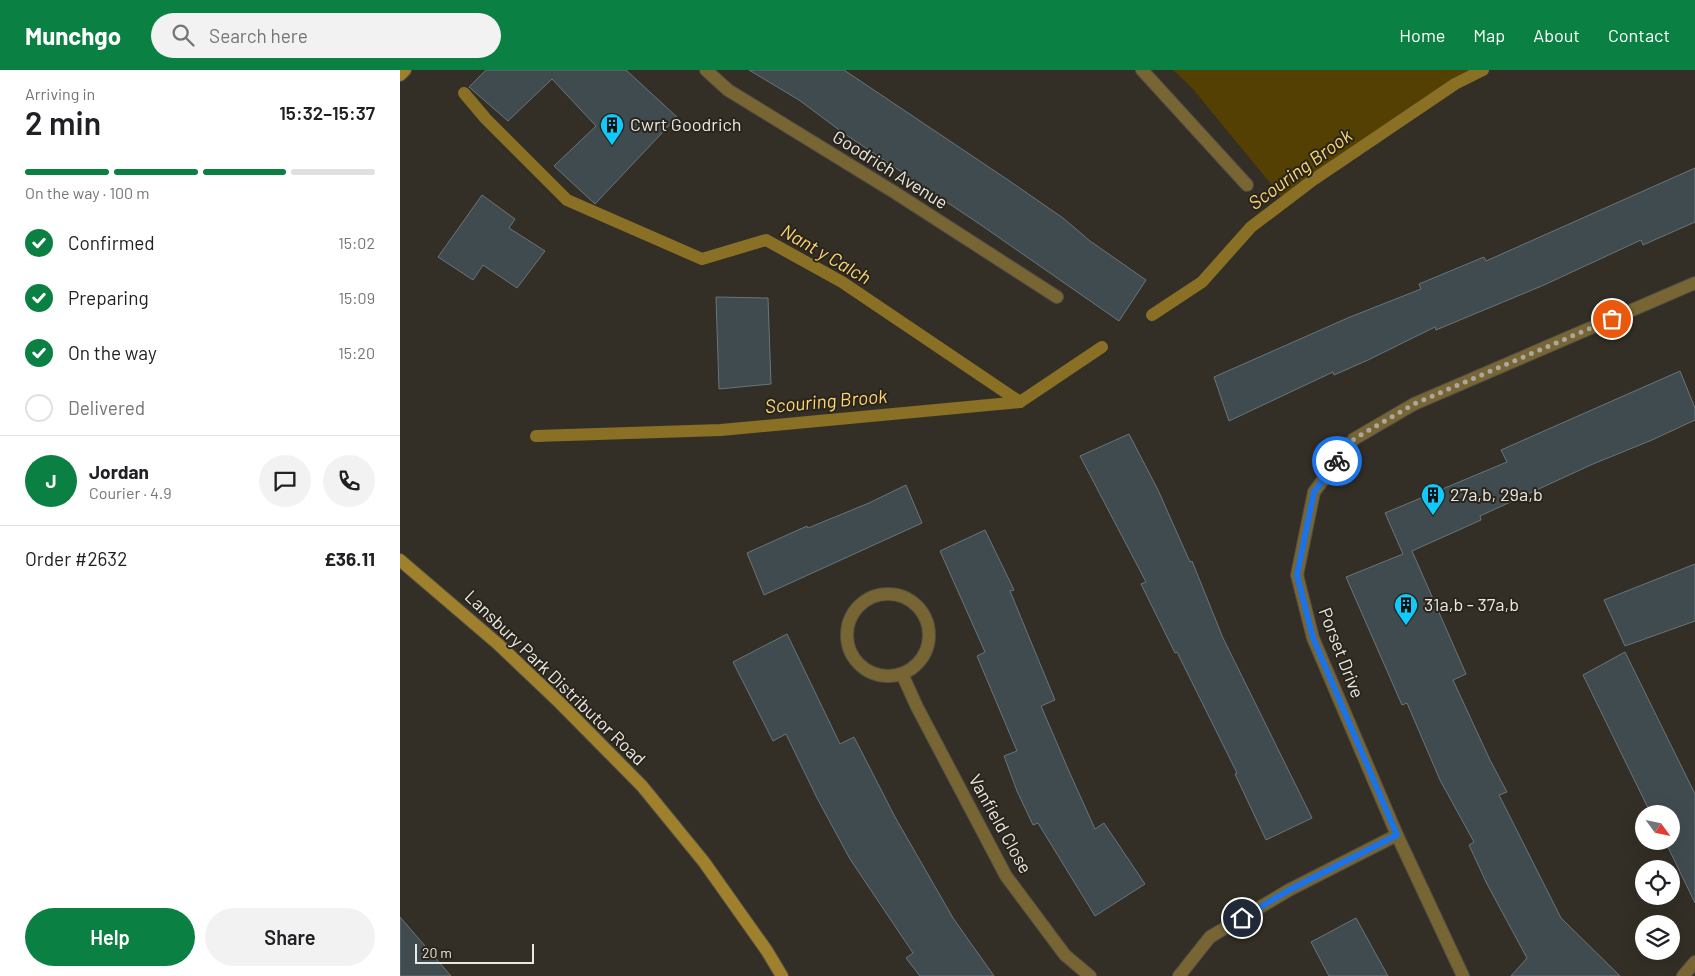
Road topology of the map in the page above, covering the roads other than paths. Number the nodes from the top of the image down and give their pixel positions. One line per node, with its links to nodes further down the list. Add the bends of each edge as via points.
1 (405, 70): 4 (street)
2 (1142, 70): 5 (street)
3 (710, 71): 7 (street, Goodrich Avenue, via 728,90)
4 (400, 75)
5 (1247, 185)
6 (1695, 283): 10 (street, Porset Drive, via 1414,404 1354,439 1314,492 1297,575 1313,638)
7 (1057, 297)
8 (400, 560): 12 (street, Lansbury Park Distributor Road, via 512,657 642,786 704,862)
9 (902, 674): 9 (street, via 889,677 875,674 854,658 847,633 850,620 868,599 894,594 907,598 926,618 928,645 923,657); 13 (street, Vanfield Close, via 1006,876 1066,955)
10 (1397, 835): 14 (street, via 1289,890 1210,937); 15 (street, Porset Drive)
11 (1695, 962): 16 (street)
12 (782, 976)
13 (1090, 976)
14 (1179, 976)
15 (1463, 976)
16 (1683, 976)

